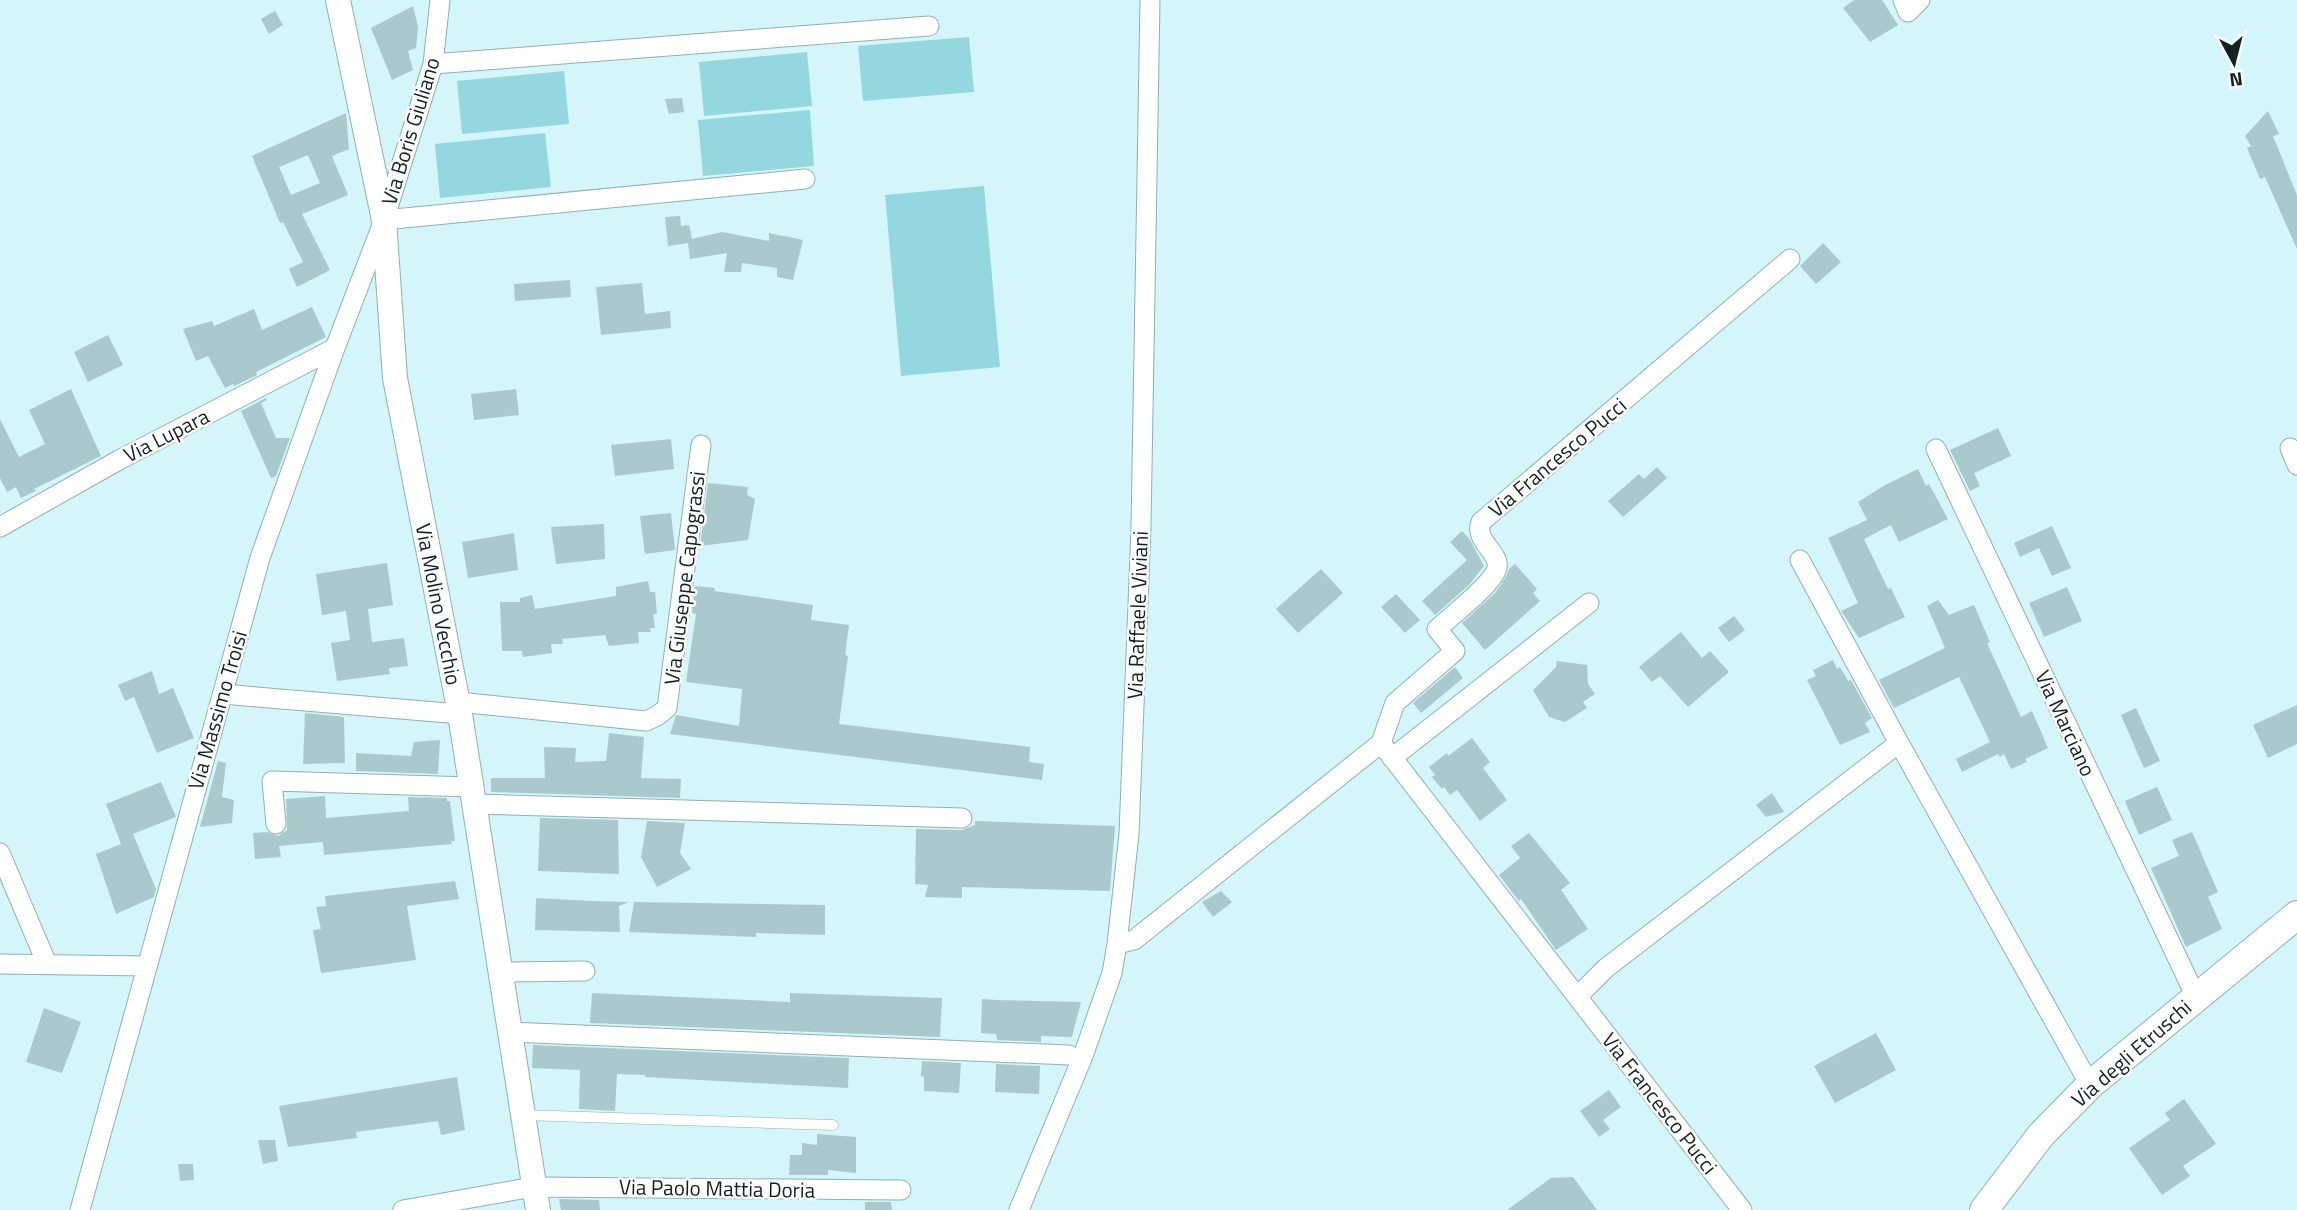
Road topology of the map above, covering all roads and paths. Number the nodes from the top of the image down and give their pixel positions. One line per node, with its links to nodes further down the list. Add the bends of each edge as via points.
1 (338, 0): 9 (street, Via Molino Vecchio)
2 (440, 0): 7 (street, Via Boris Giuliano)
3 (1150, 0): 26 (street, Via Raffaele Viviani, via 1141,527 1129,834)
4 (1903, 0): 5 (street, via 1908,12)
5 (1920, 0)
6 (929, 26): 7 (street)
7 (433, 64): 9 (street, Via Boris Giuliano)
8 (805, 179): 9 (street)
9 (384, 220): 11 (street, Via Massimo Troisi); 18 (street, Via Molino Vecchio, via 395,378)
10 (1790, 259): 20 (street, Via Francesco Pucci, via 1481,522 1481,539 1497,562 1497,570 1437,629 1455,651 1395,703)
11 (335, 348): 14 (street, Via Lupara); 29 (street, Via Massimo Troisi, via 260,558)
12 (701, 445): 18 (street, Via Giuseppe Capograssi, via 667,708 646,721)
13 (1936, 449): 33 (street, Via Marciano)
14 (0, 527)
15 (1800, 560): 19 (street)
16 (1589, 603): 20 (street)
17 (233, 695): 18 (street)
18 (459, 708): 21 (street, Via Molino Vecchio)
19 (1899, 743): 32 (street, via 1606,968); 36 (street)
20 (1387, 751): 26 (street, via 1134,940); 32 (street, Via Francesco Pucci)
21 (473, 795): 22 (street); 23 (street, via 272,781); 31 (street, Via Molino Vecchio)
22 (962, 818)
23 (276, 824)
24 (0, 853): 28 (street)
25 (2297, 915): 33 (main road, Via degli Etruschi)
26 (1117, 944): 43 (street, Via Raffaele Viviani, via 1112,973 1083,1056)
27 (0, 964): 28 (street)
28 (47, 964): 29 (street)
29 (147, 966): 41 (street, Via Massimo Troisi)
30 (584, 971): 31 (street)
31 (500, 972): 34 (street, Via Molino Vecchio)
32 (1578, 996): 44 (street, Via Francesco Pucci)
33 (2196, 997): 36 (main road, Via degli Etruschi)
34 (509, 1032): 35 (street); 37 (street, Via Molino Vecchio)
35 (1069, 1055)
36 (2090, 1085): 45 (main road, Via degli Etruschi, via 2041,1135)
37 (522, 1115): 38 (lane); 40 (street, Via Molino Vecchio)
38 (833, 1125)
39 (901, 1190): 40 (street, Via Paolo Mattia Doria)
40 (535, 1198): 42 (street, Via Paolo Mattia Doria)
41 (80, 1210)
42 (403, 1210)
43 (1018, 1210)
44 (1742, 1210)
45 (1984, 1210)

